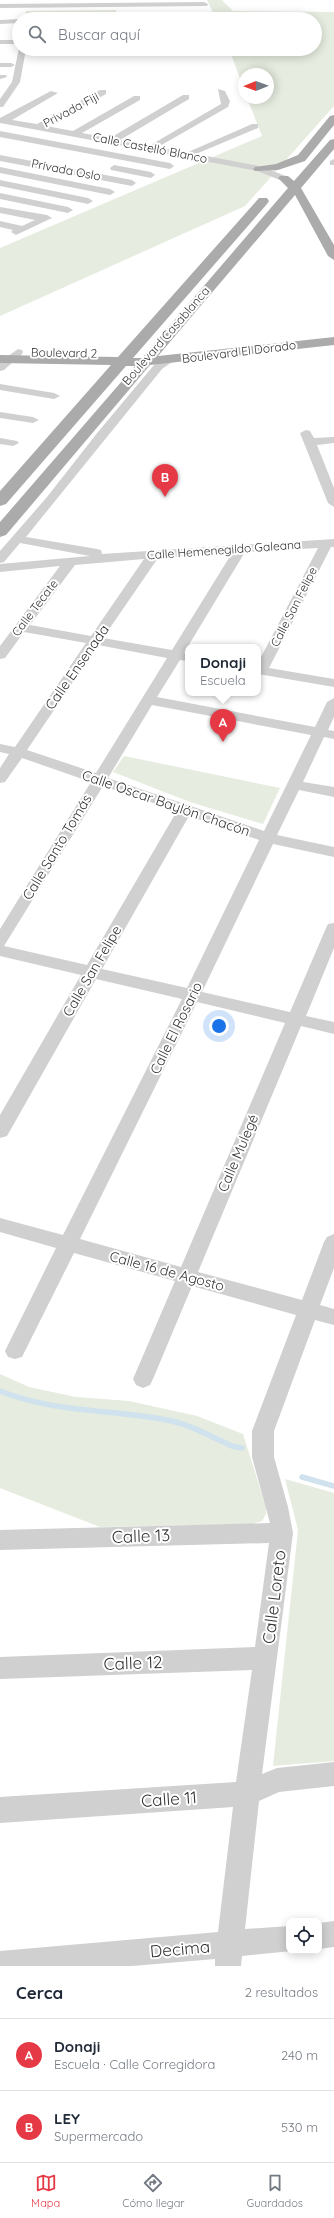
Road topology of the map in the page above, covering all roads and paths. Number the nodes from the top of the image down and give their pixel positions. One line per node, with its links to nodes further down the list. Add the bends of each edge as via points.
1 (179, 4): 2 (street); 3 (street, via 168,8); 6 (street, via 200,8)
2 (204, 4)
3 (131, 5): 5 (street)
4 (0, 6): 5 (street)
5 (27, 6)
6 (201, 12)
7 (12, 21): 8 (street)
8 (0, 22)
9 (0, 42): 10 (street)
10 (12, 42)
11 (21, 56): 19 (street, via 16,82)
12 (0, 65): 13 (street)
13 (11, 65)
14 (221, 91): 28 (street, via 225,104)
15 (103, 92): 23 (street, Privada Fiji)
16 (54, 93): 21 (street)
17 (186, 97): 26 (street)
18 (137, 98): 24 (street)
19 (0, 105)
20 (334, 118): 32 (main road, Boulevard Casablanca)
21 (1, 120): 23 (street, Calle Castelló Blanco)
22 (254, 126): 30 (street)
23 (38, 127): 24 (street, Calle Castelló Blanco)
24 (74, 134): 26 (street, Calle Castelló Blanco)
25 (2, 135): 29 (street)
26 (112, 141): 28 (street, Calle Castelló Blanco)
27 (334, 142): 41 (main road, Boulevard Casablanca)
28 (151, 148): 30 (street, Calle Castelló Blanco)
29 (87, 150): 31 (street); 37 (street, via 174,165)
30 (187, 155): 35 (street, Calle Castelló Blanco)
31 (77, 156)
32 (302, 157): 35 (main road, via 278,167); 38 (main road, Boulevard Casablanca)
33 (0, 158): 39 (street, Privada Oslo)
34 (108, 166): 37 (street)
35 (259, 169): 38 (street, Calle Castelló Blanco)
36 (0, 170): 42 (street, Privada Oslo)
37 (151, 175): 39 (street)
38 (284, 178): 41 (main road, Calle Castelló Blanco); 58 (main road, Boulevard Casablanca)
39 (136, 181): 42 (street, Privada Oslo)
40 (0, 183): 44 (street)
41 (295, 187): 48 (main road, Boulevard Casablanca); 49 (main road, Calle Castelló Blanco)
42 (110, 192): 44 (street, Privada Oslo)
43 (0, 196): 46 (street)
44 (93, 199): 46 (street, Privada Oslo)
45 (0, 210): 47 (street)
46 (68, 210): 47 (street, Privada Oslo)
47 (50, 217): 50 (street, Privada Oslo, via 20,230)
48 (267, 220): 49 (main road, via 290,215); 52 (main road, Boulevard Casablanca)
49 (314, 221): 51 (main road, Calle Castelló Blanco)
50 (0, 224)
51 (334, 257)
52 (173, 329): 55 (main road, via 172,334 178,342); 59 (main road, Boulevard Casablanca)
53 (334, 333): 55 (main road, Boulevard El Dorado)
54 (334, 341): 60 (main road, Boulevard El Dorado)
55 (206, 348): 59 (main road, Boulevard El Dorado)
56 (0, 351): 57 (main road, Boulevard 2)
57 (10, 357): 58 (main road, Boulevard 2); 61 (street)
58 (125, 357): 59 (main road, Boulevard 2); 71 (main road, Boulevard Casablanca)
59 (148, 357): 60 (main road, Boulevard El Dorado); 70 (main road, Boulevard Casablanca)
60 (170, 360): 66 (street, via 158,367)
61 (0, 368)
62 (0, 387): 63 (street)
63 (54, 396)
64 (0, 415): 65 (street)
65 (33, 420)
66 (102, 434): 70 (main road); 74 (street)
67 (334, 440): 72 (street, via 308,437)
68 (0, 441): 69 (street)
69 (13, 443)
70 (61, 461): 73 (main road, Boulevard Casablanca)
71 (0, 501)
72 (334, 503)
73 (0, 532)
74 (18, 539): 78 (street, Calle Hemenegildo Galeana); 79 (street)
75 (331, 543): 76 (street, Calle Hemenegildo Galeana); 87 (street, Calle San Felipe)
76 (241, 549): 77 (street, Calle Hemenegildo Galeana); 84 (street, Calle Santo Tomás)
77 (154, 554): 78 (street, Calle Hemenegildo Galeana); 83 (street, Calle Ensenada)
78 (115, 557): 80 (street, Calle Hemenegildo Galeana)
79 (0, 559)
80 (70, 562): 81 (street, Calle Hemenegildo Galeana); 82 (street, Calle Tecate)
81 (0, 568)
82 (21, 627): 83 (street); 85 (street, Calle Tecate)
83 (96, 641): 86 (street); 94 (street, Calle Ensenada)
84 (189, 644)
85 (0, 655)
86 (182, 656): 90 (street, Calle Santo Tomás)
87 (261, 668)
88 (261, 670): 89 (street)
89 (334, 683)
90 (148, 700): 92 (street); 96 (street, Calle Santo Tomás)
91 (334, 702): 92 (street, Calle El Rosario)
92 (327, 734): 97 (street, Calle El Rosario)
93 (0, 748): 94 (street, Calle Oscar Baylón Chacón)
94 (19, 752): 95 (street, Calle Ensenada); 96 (street, Calle Oscar Baylón Chacón)
95 (0, 779)
96 (98, 779): 99 (street, Calle Oscar Baylón Chacón); 103 (street, Calle Santo Tomás)
97 (295, 784): 98 (street); 100 (street, Calle El Rosario)
98 (334, 792)
99 (185, 810): 100 (street, Calle Oscar Baylón Chacón); 105 (street, Calle San Felipe)
100 (269, 838): 101 (street, Calle Oscar Baylón Chacón); 106 (street, Calle El Rosario)
101 (334, 852)
102 (334, 928): 107 (street, Calle Mulegé)
103 (0, 942)
104 (0, 951): 105 (street)
105 (92, 972): 106 (street); 109 (street, Calle San Felipe)
106 (192, 995): 107 (street); 112 (street, Calle El Rosario)
107 (295, 1018): 108 (street); 113 (street, Calle Mulegé)
108 (334, 1028)
109 (0, 1131)
110 (0, 1225): 112 (street, Calle 16 de Agosto)
111 (334, 1242): 114 (street, Calle Loreto)
112 (69, 1245): 113 (street, Calle 16 de Agosto); 116 (street, Calle El Rosario)
113 (185, 1276): 114 (street, Calle 16 de Agosto); 117 (street, Calle Mulegé)
114 (310, 1310): 115 (street, Calle 16 de Agosto); 118 (street, Calle Loreto, via 263,1431 261,1443 262,1456 281,1519)
115 (334, 1317)
116 (15, 1351)
117 (142, 1379)
118 (282, 1533): 119 (street, Calle 13); 120 (street, Calle Loreto)
119 (0, 1540)
120 (266, 1658): 121 (street, Calle 12); 123 (street, Calle Loreto)
121 (0, 1668)
122 (334, 1774): 123 (street, Calle 11, via 276,1780)
123 (247, 1794): 124 (street, Calle 11); 128 (street, Calle Loreto)
124 (0, 1810)
125 (334, 1934): 126 (street)
126 (322, 1936)
127 (286, 1940): 128 (street, Decima)
128 (230, 1955): 129 (street, Decima)
129 (0, 1964)

